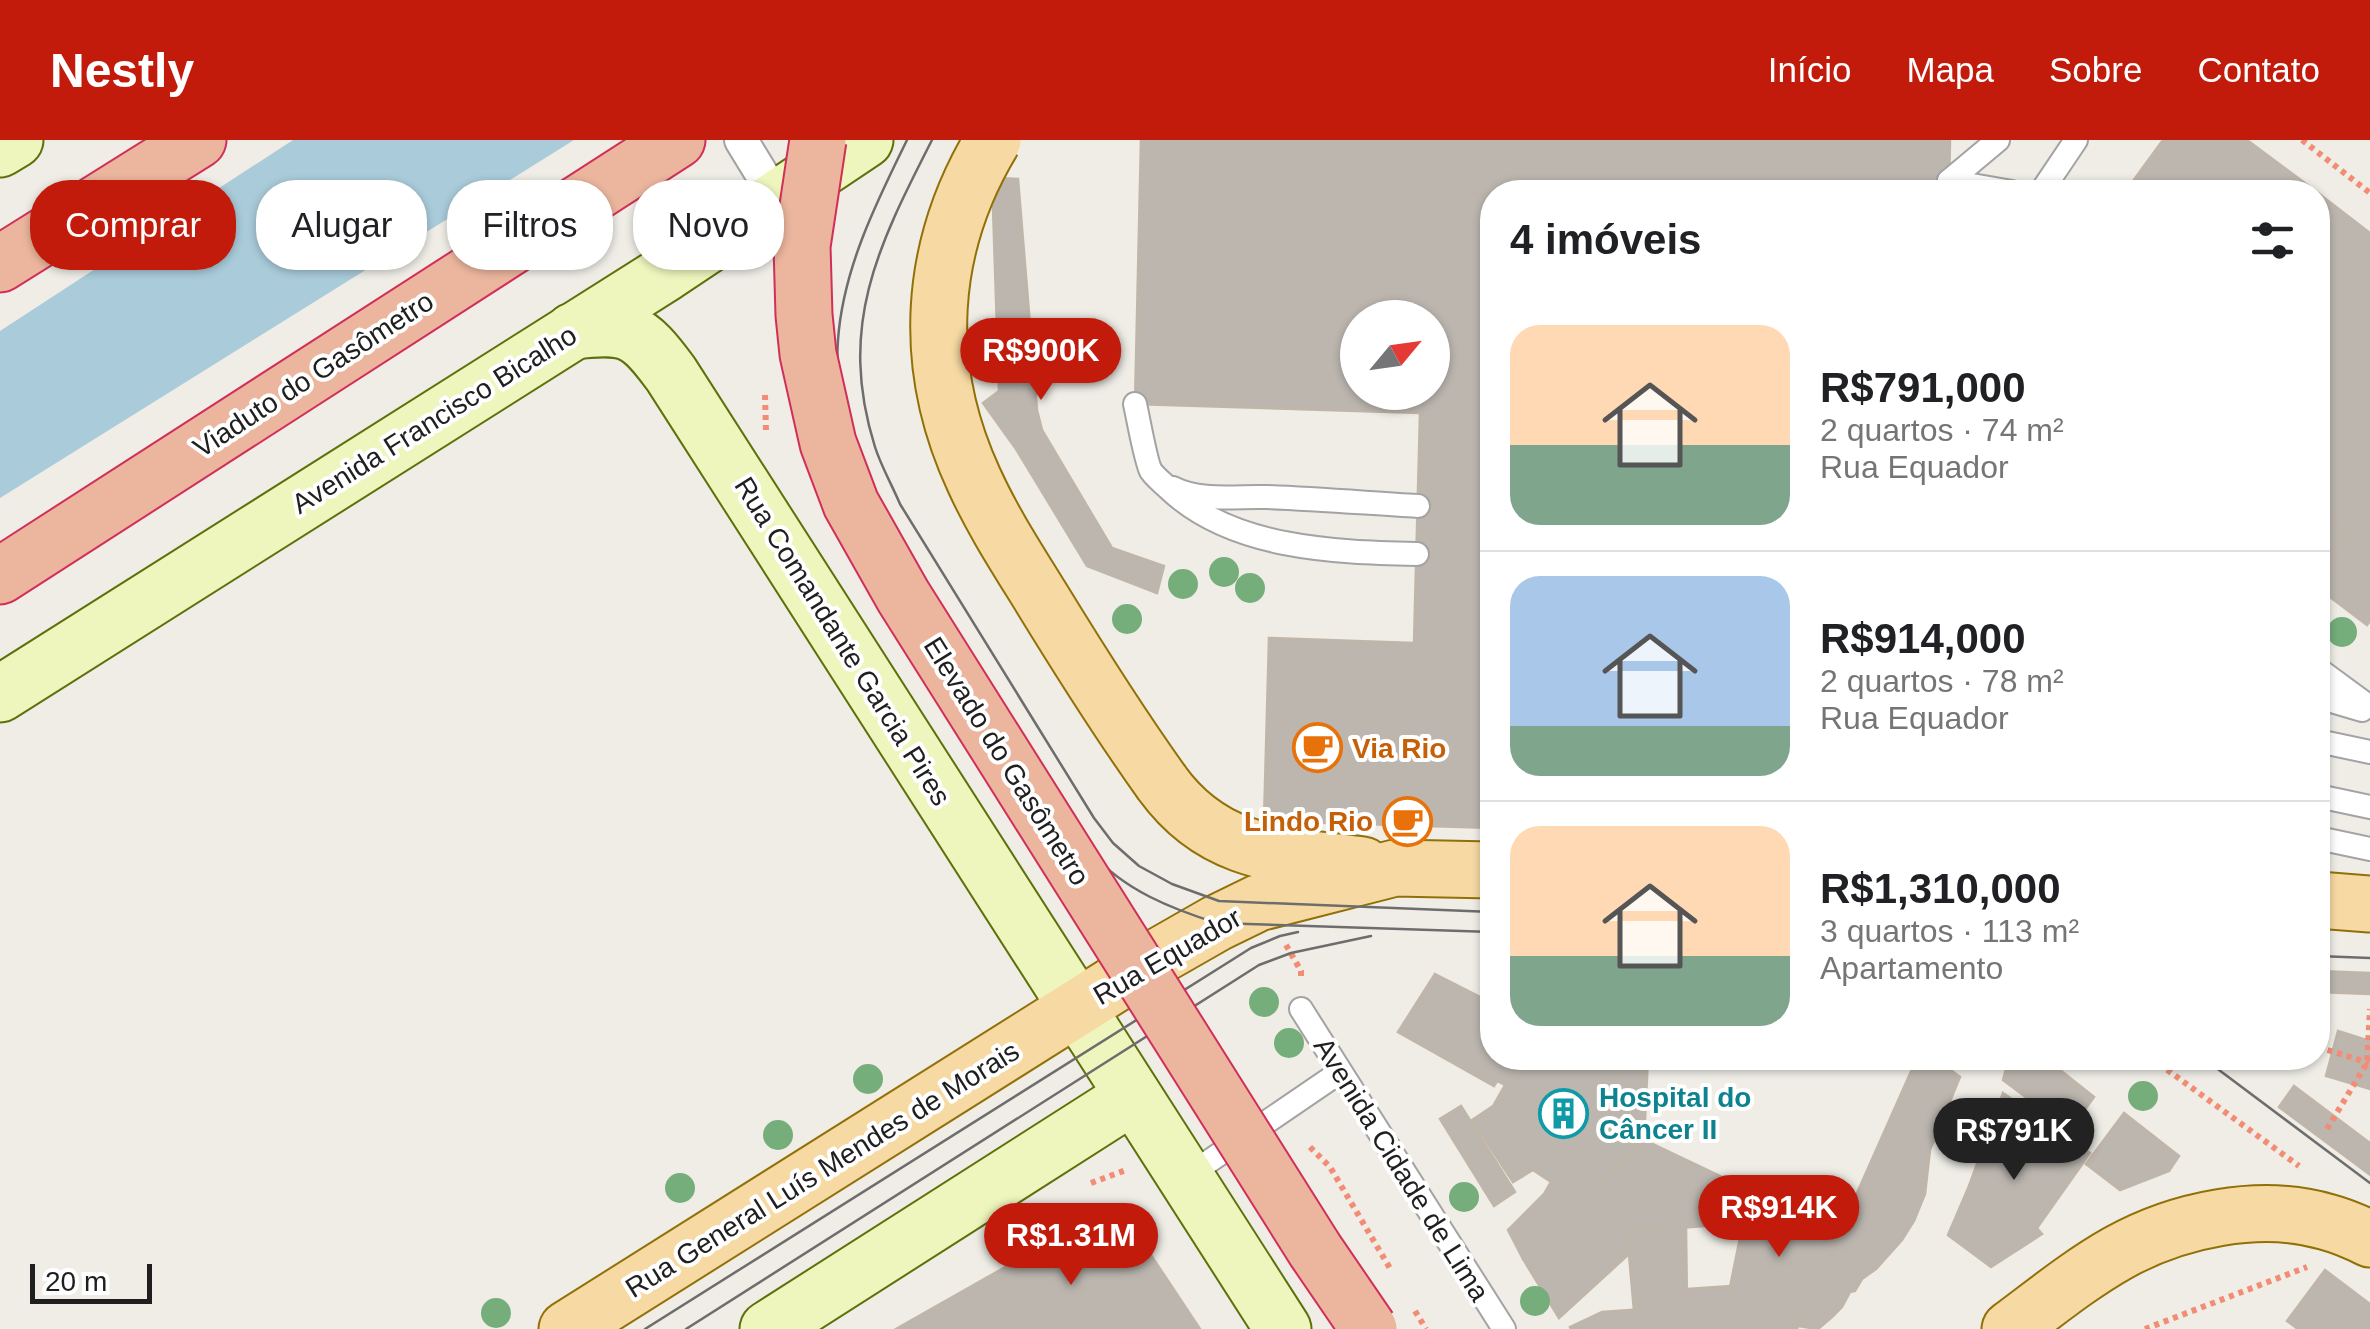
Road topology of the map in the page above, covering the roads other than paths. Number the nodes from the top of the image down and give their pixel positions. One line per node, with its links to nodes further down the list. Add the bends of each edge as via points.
1 (15, 140): 10 (main road)
2 (198, 140): 15 (highway)
3 (678, 140): 24 (highway, Viaduto do Gasômetro)
4 (741, 140): 11 (street)
5 (818, 140): 45 (highway, Elevado do Gasômetro, bridge, via 802,246 804,314 824,428 851,504 1315,1250)
6 (865, 140): 14 (main road, Avenida Francisco Bicalho)
7 (994, 140): 35 (main road, bridge, via 947,244 939,328 948,403 990,512 1085,668 1193,819 1239,843 1292,856)
8 (1998, 140): 12 (lane)
9 (2076, 140): 13 (lane)
10 (0, 149)
11 (765, 180)
12 (1961, 180)
13 (2049, 180)
14 (784, 195)
15 (0, 264)
16 (668, 270): 17 (main road, Avenida Francisco Bicalho)
17 (573, 331): 26 (main road, Avenida Francisco Bicalho); 39 (main road, Rua Comandante Garcia Pires, via 622,330 638,336 662,362)
18 (1135, 404): 19 (lane, via 1150,470)
19 (1164, 484): 20 (lane, via 1200,496); 22 (lane, via 1216,522)
20 (1266, 497): 21 (lane); 22 (lane, via 1270,529)
21 (1418, 506)
22 (1313, 546): 23 (lane)
23 (1417, 554)
24 (0, 576)
25 (2330, 679): 28 (lane)
26 (0, 694)
27 (2330, 699): 28 (lane)
28 (2370, 710)
29 (2330, 744): 30 (lane)
30 (2370, 752)
31 (2330, 799): 32 (lane)
32 (2370, 807)
33 (2330, 841): 34 (lane)
34 (2370, 849)
35 (1396, 868): 36 (main road, Rua Equador); 39 (main road, Rua Equador, via 1258,903)
36 (1480, 870)
37 (2330, 901): 38 (main road)
38 (2370, 904)
39 (1077, 1008): 42 (main road, Rua Comandante Garcia Pires); 46 (main road, Rua General Luís Mendes de Morais)
40 (1301, 1009): 41 (lane, Avenida Cidade de Lima)
41 (1340, 1072): 43 (lane); 49 (lane, Avenida Cidade de Lima)
42 (1132, 1096): 43 (main road, Rua Comandante Garcia Pires); 47 (main road)
43 (1185, 1178): 48 (main road, Rua Comandante Garcia Pires)
44 (2346, 1250): 50 (main road, via 2327,1222 2291,1215 2194,1224 2115,1255)
45 (1392, 1319)
46 (567, 1329)
47 (768, 1329)
48 (1282, 1329)
49 (1504, 1329)
50 (2010, 1329)

